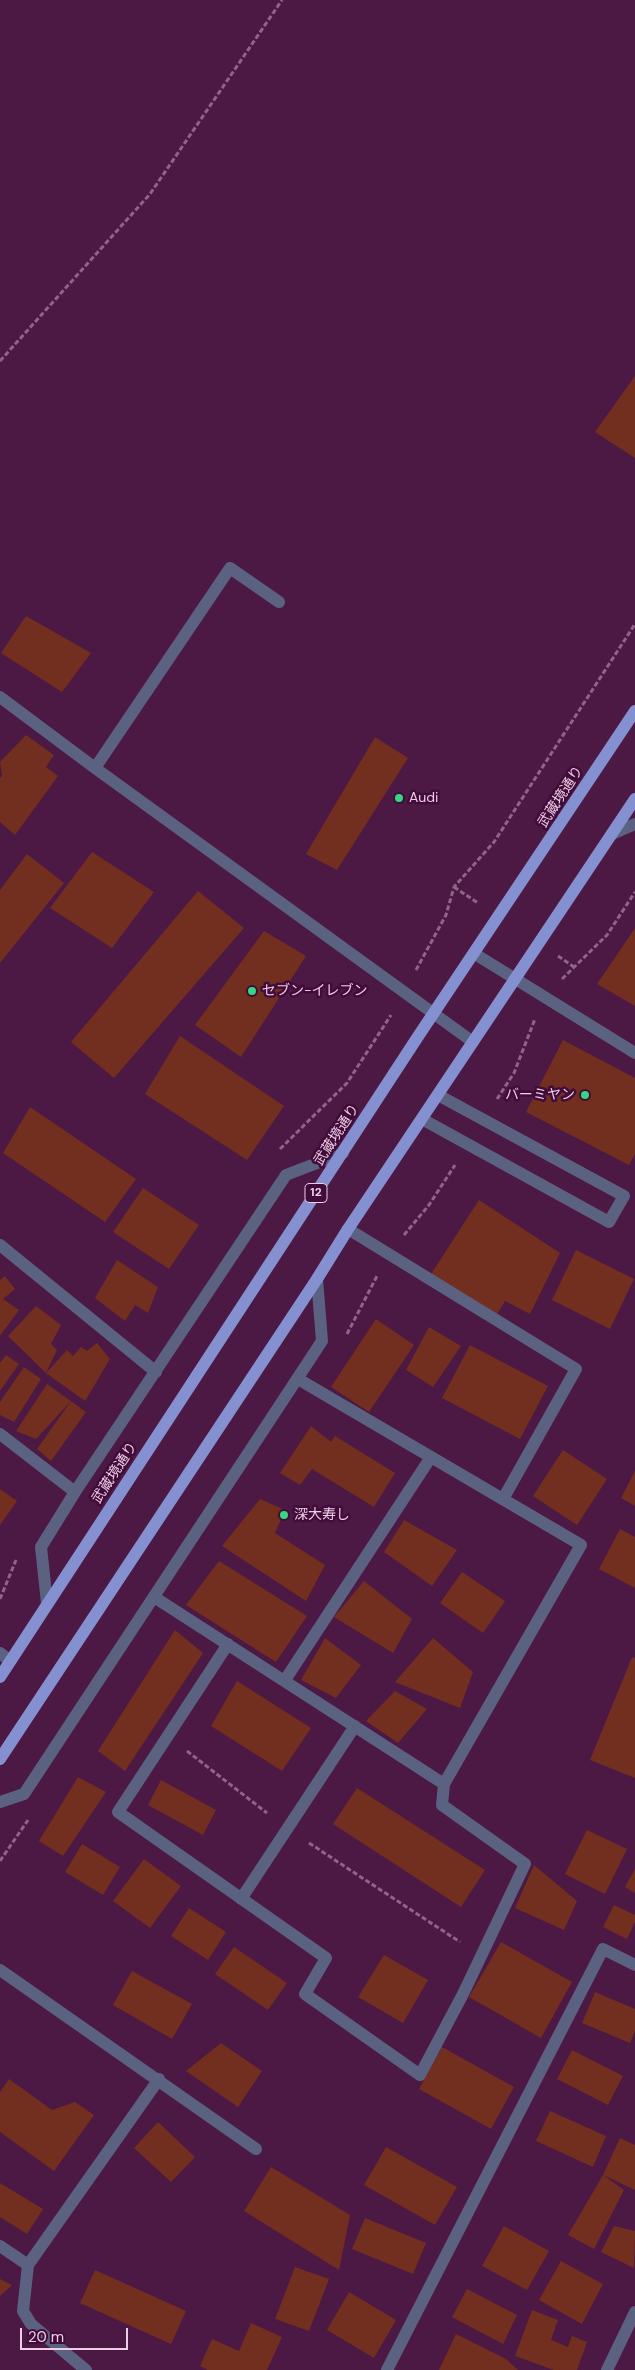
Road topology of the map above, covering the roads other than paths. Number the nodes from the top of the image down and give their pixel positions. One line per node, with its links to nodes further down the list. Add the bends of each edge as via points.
1 (279, 602): 4 (street, via 230,568)
2 (0, 697): 4 (street)
3 (635, 711): 8 (main road, 武蔵境通り / 12)
4 (95, 768): 10 (street)
5 (635, 799): 7 (main road)
6 (635, 824): 7 (street)
7 (612, 834): 9 (main road)
8 (475, 954): 9 (street); 10 (main road, 武蔵境通り / 12)
9 (515, 981): 11 (main road); 12 (street)
10 (433, 1015): 11 (street); 15 (main road, 武蔵境通り / 12)
11 (473, 1042): 13 (main road)
12 (635, 1053)
13 (438, 1095): 14 (main road); 14 (street, via 624,1196 609,1222)
14 (422, 1119): 16 (main road)
15 (343, 1153): 19 (street, via 286,1175); 26 (main road, 武蔵境通り / 12)
16 (348, 1229): 18 (main road); 24 (street, via 576,1369)
17 (0, 1245): 19 (street)
18 (317, 1279): 20 (street, via 322,1341); 32 (main road)
19 (156, 1372): 23 (street)
20 (298, 1379): 22 (street); 25 (street)
21 (0, 1434): 23 (street)
22 (430, 1457): 24 (street); 30 (street)
23 (75, 1492): 26 (street, via 41,1547)
24 (503, 1499): 33 (street, via 581,1545)
25 (154, 1597): 27 (street); 34 (street, via 24,1794)
26 (47, 1604): 28 (main road, 武蔵境通り / 12)
27 (228, 1644): 30 (street); 35 (street, via 118,1812)
28 (5, 1657): 29 (main road, 武蔵境通り / 12)
29 (0, 1677)
30 (285, 1680): 31 (street)
31 (355, 1726): 33 (street); 35 (street)
32 (0, 1759)
33 (444, 1784): 35 (street, via 442,1805 525,1864 420,2075 305,1994 326,1958)
34 (0, 1802)
35 (241, 1900)
36 (635, 1965): 45 (street, via 603,1949)
37 (0, 1970): 38 (street)
38 (159, 2079): 39 (street); 41 (street)
39 (256, 2150)
40 (0, 2246): 41 (street)
41 (28, 2265): 44 (street, via 23,2311 31,2324)
42 (635, 2312): 43 (street)
43 (631, 2336): 46 (street)
44 (86, 2370)
45 (386, 2370)
46 (607, 2370)

